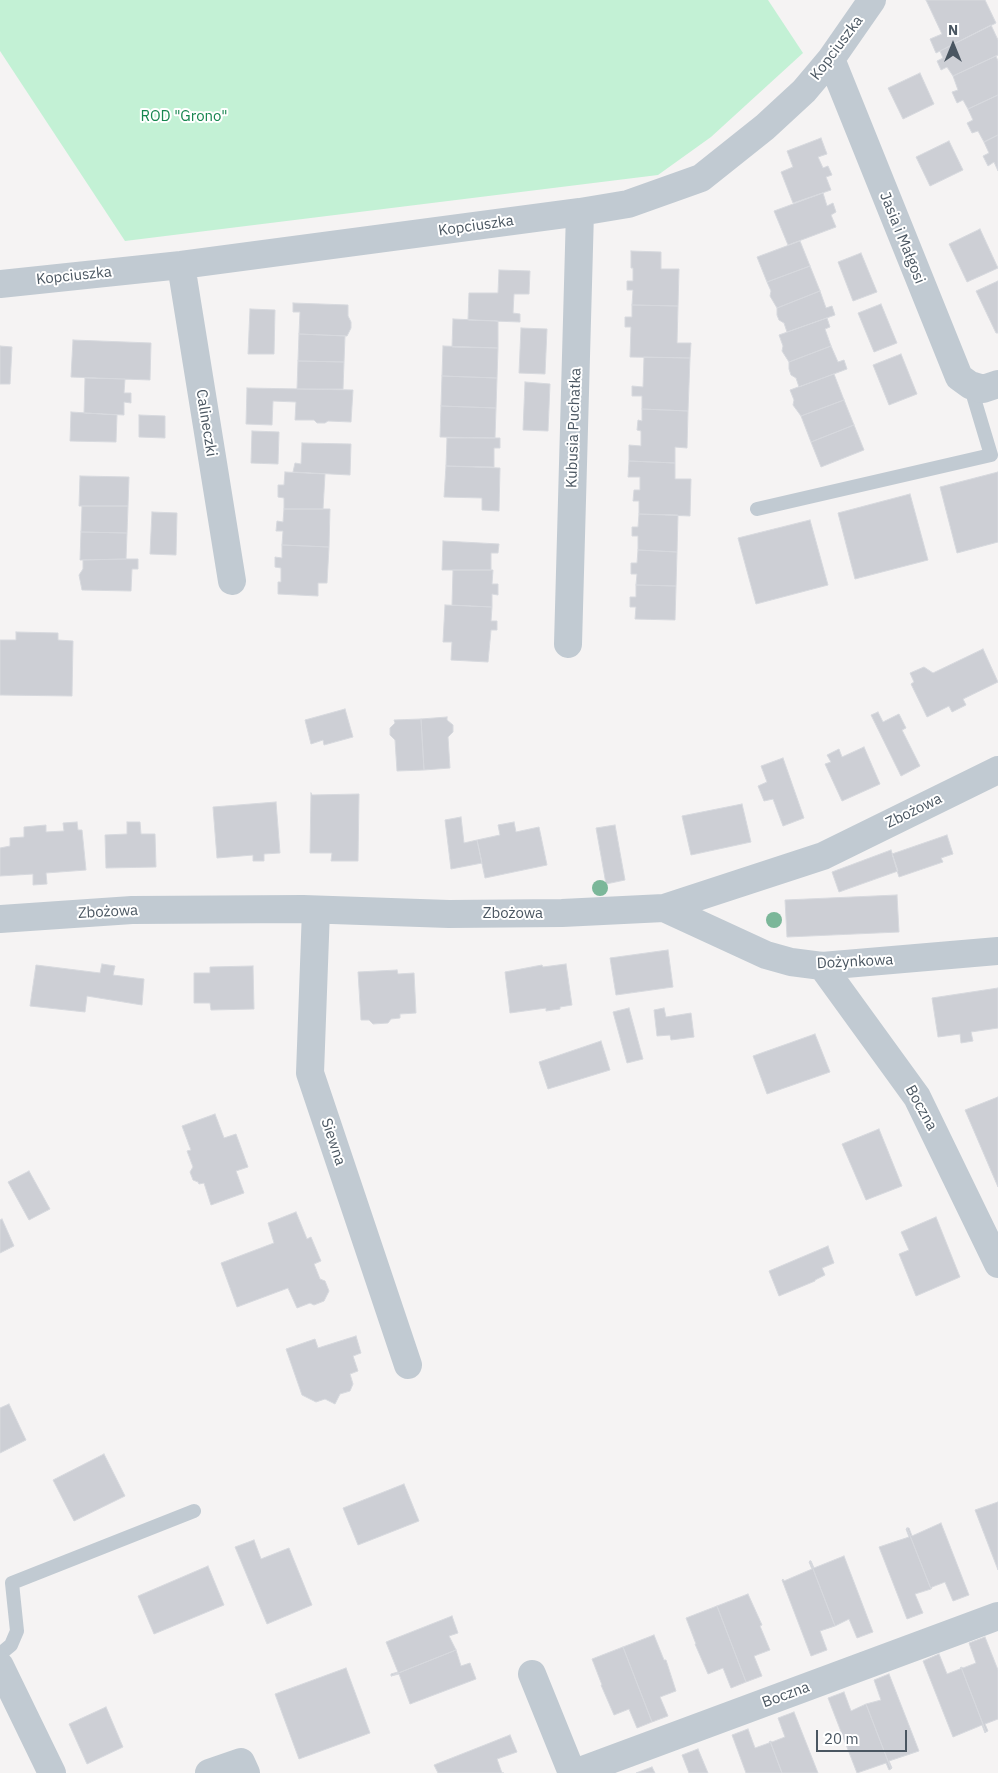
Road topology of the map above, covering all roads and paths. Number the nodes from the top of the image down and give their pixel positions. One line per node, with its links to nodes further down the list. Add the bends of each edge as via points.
1 (872, 0): 2 (street, Kopciuszka)
2 (831, 59): 3 (street, Kopciuszka, via 804,91 765,127 702,178 628,204); 7 (street, Jasia i Małgosi, via 952,364 959,377)
3 (580, 212): 4 (street, Kopciuszka); 10 (street, Kubusia Puchatka)
4 (181, 265): 5 (street, Kopciuszka); 9 (street, Calineczki)
5 (0, 284)
6 (998, 384): 7 (street, via 983,388)
7 (970, 385): 8 (lane, via 991,455)
8 (758, 509)
9 (232, 581)
10 (568, 644)
11 (998, 770): 12 (street, Zbożowa, via 822,856)
12 (664, 908): 13 (street, Zbożowa, via 544,914); 16 (street, Dożynkowa, via 766,956)
13 (316, 910): 14 (street, Zbożowa, via 132,910); 18 (street, Siewna, via 310,1073)
14 (0, 919)
15 (998, 951): 16 (street, Dożynkowa)
16 (822, 966): 17 (street, Boczna, via 917,1097)
17 (998, 1264)
18 (408, 1365)
19 (194, 1511): 21 (lane, via 12,1583 17,1631 11,1645)
20 (998, 1616): 27 (street, Boczna)
21 (0, 1654)
22 (0, 1666): 24 (street)
23 (532, 1674): 27 (street, Boczna)
24 (52, 1773)
25 (209, 1773): 26 (street, via 241,1762)
26 (246, 1773)
27 (573, 1773)

